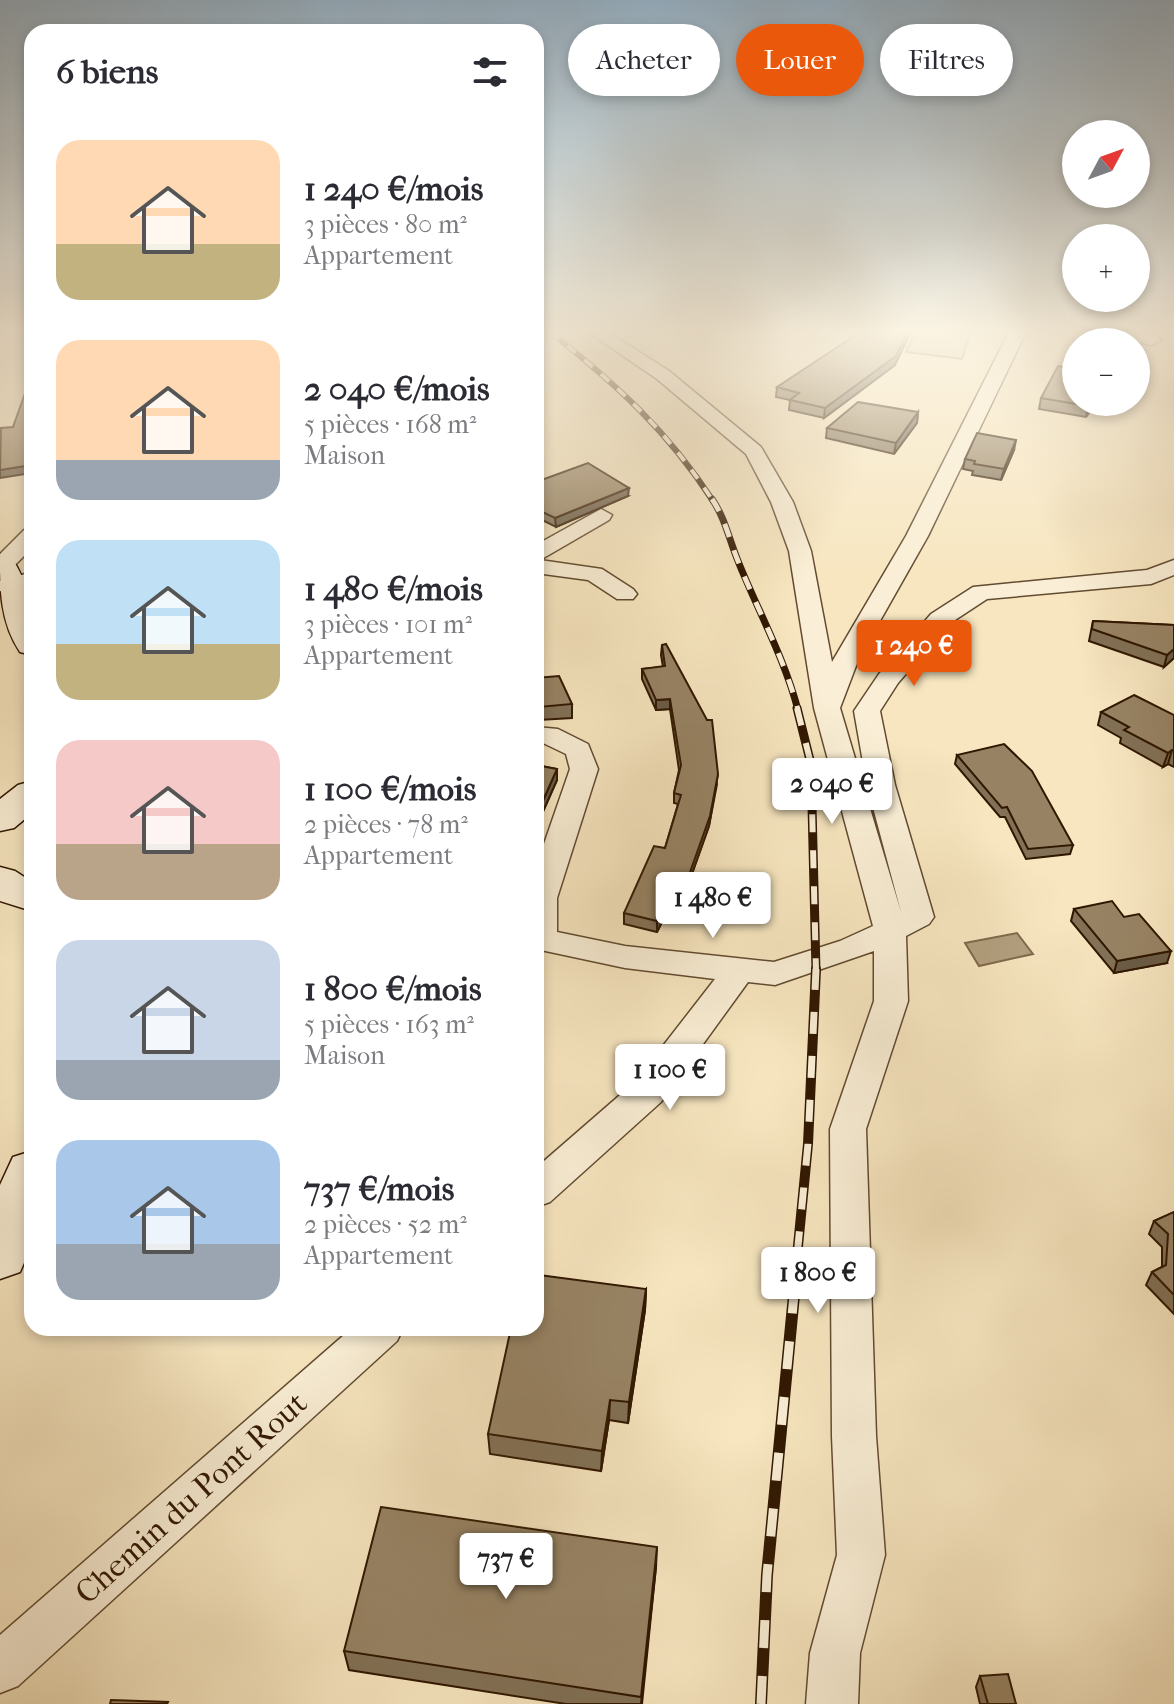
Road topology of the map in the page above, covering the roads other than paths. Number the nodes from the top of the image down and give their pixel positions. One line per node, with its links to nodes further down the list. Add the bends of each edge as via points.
1 (707, 412): 11 (street, via 754,451 782,502 800,551)
2 (979, 412): 11 (street, via 917,536 846,658)
3 (601, 515): 5 (street)
4 (24, 549): 8 (street)
5 (544, 549)
6 (544, 567): 9 (street, via 594,574)
7 (1174, 567): 16 (street, via 1151,577 981,592 940,619 888,679 867,711 873,757 918,917)
8 (10, 574): 10 (street)
9 (625, 594)
10 (24, 619)
11 (827, 708): 16 (street)
12 (544, 735): 14 (street, via 578,750 584,769)
13 (0, 881): 15 (street)
14 (544, 889)
15 (24, 894)
16 (890, 930): 18 (street, via 775,974); 24 (street, via 891,1001 848,1129 861,1555 835,1653)
17 (544, 939): 18 (street)
18 (738, 972): 19 (street, via 648,1092)
19 (544, 1184)
20 (24, 1193): 21 (street)
21 (0, 1255)
22 (373, 1336): 23 (street, Chemin du Pont Rout)
23 (0, 1668)
24 (832, 1704)

